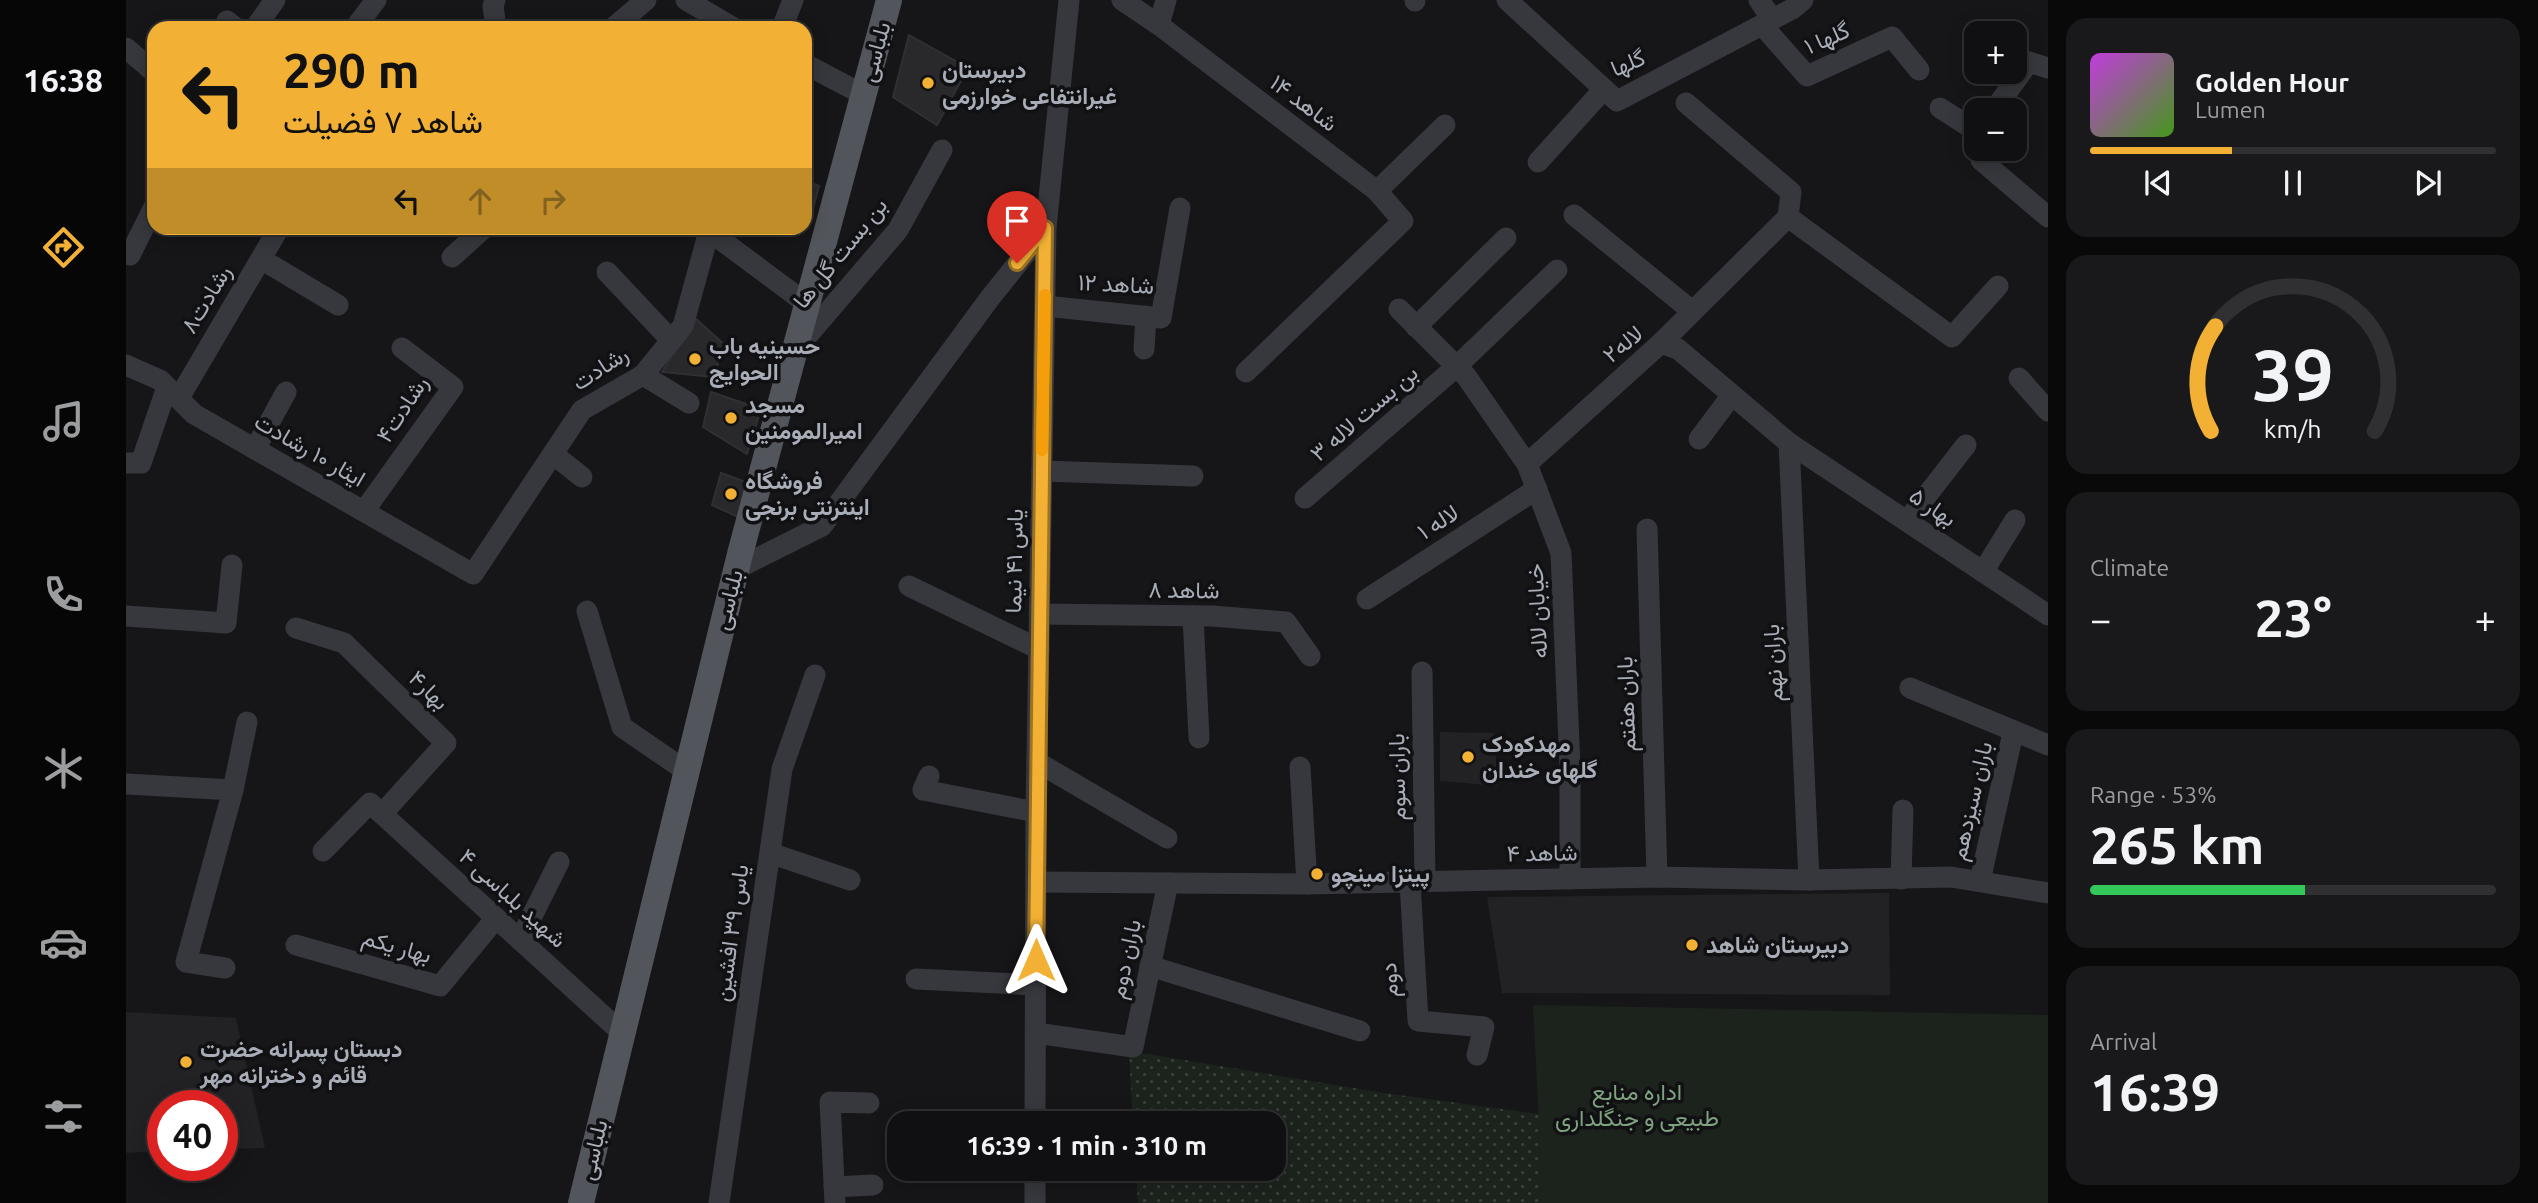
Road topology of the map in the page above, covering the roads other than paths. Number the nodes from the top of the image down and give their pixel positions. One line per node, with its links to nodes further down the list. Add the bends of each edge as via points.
1 (275, 0): 14 (street)
2 (376, 0): 15 (street)
3 (495, 0): 16 (street)
4 (646, 0): 17 (street)
5 (687, 0): 18 (street)
6 (793, 0): 19 (street)
7 (889, 0): 28 (main road, بلباسی)
8 (1069, 0): 43 (street, یاس ۴۱ نیما)
9 (1122, 0): 21 (street, شاهد ۱۴)
10 (1166, 0): 21 (street)
11 (1507, 0): 27 (street, گلها)
12 (1759, 0): 20 (street)
13 (1797, 5): 20 (street, گلها)
14 (260, 21)
15 (360, 21)
16 (495, 21)
17 (621, 21)
18 (722, 21)
19 (785, 21)
20 (1767, 22): 26 (street, گلها ۱, via 1807,76 1892,37); 27 (street, گلها, via 1617,101)
21 (1159, 25): 37 (street, شاهد ۱۴)
22 (126, 48): 23 (street)
23 (147, 66)
24 (812, 68): 28 (street)
25 (2048, 68): 29 (street, via 2029,62)
26 (1919, 70)
27 (1604, 89): 36 (street)
28 (864, 95): 55 (main road, بلباسی)
29 (2003, 98)
30 (1686, 103): 40 (street, via 1791,192)
31 (1940, 108): 32 (street)
32 (1964, 123)
33 (1445, 125): 37 (street)
34 (942, 150): 65 (street, بن بست گل ها, via 898,230)
35 (1982, 161): 41 (street)
36 (1538, 162)
37 (1377, 191): 69 (street, شاهد ۱۴, via 1403,221)
38 (1180, 208): 60 (street, شاهد ۱۲, via 1161,318)
39 (1574, 215): 59 (street)
40 (1788, 217): 54 (street, via 1952,337); 59 (street)
41 (2048, 217)
42 (147, 220): 49 (street)
43 (1045, 228): 57 (street, یاس ۴۱ نیما); 94 (street, via 822,526)
44 (275, 235): 51 (street, رشادت۸)
45 (477, 235): 50 (street)
46 (706, 235): 62 (street, رشادت, via 683,326)
47 (715, 235): 55 (street)
48 (1506, 238): 61 (street)
49 (128, 254)
50 (453, 257)
51 (261, 259): 56 (street); 73 (street, رشادت۸)
52 (1557, 270): 68 (street, بن بست لاله ۳)
53 (607, 272): 62 (street)
54 (1998, 286)
55 (807, 304): 65 (main road, بلباسی)
56 (338, 305)
57 (1045, 306): 60 (street, شاهد ۱۲); 84 (street, یاس ۴۱ نیما)
58 (1399, 309): 61 (street, خیابان لاله)
59 (1692, 312): 63 (street)
60 (1146, 316): 66 (street)
61 (1416, 327): 68 (street, خیابان لاله)
62 (671, 340): 70 (street, رشادت)
63 (1661, 343): 74 (street, لاله۲, via 1678,349); 83 (street, لاله۲)
64 (402, 348): 89 (street, رشادت۴, via 453,387)
65 (795, 349): 94 (main road, بلباسی)
66 (1144, 349)
67 (126, 365): 73 (street, ایثار ۱۰ رشادت, via 160,380)
68 (1456, 367): 83 (street, خیابان لاله); 88 (street, بن بست لاله ۳)
69 (1246, 372)
70 (643, 375): 75 (street); 81 (street, رشادت, via 582,410)
71 (2019, 379): 76 (street)
72 (286, 391): 80 (street)
73 (173, 393): 80 (street, ایثار ۱۰ رشادت, via 194,414); 82 (street, رشادت۸, via 141,464)
74 (1732, 395): 77 (street); 78 (street, لاله۲)
75 (689, 403)
76 (2048, 411)
77 (1699, 439)
78 (1789, 443): 91 (street, بهار ۵); 131 (street, باران نهم)
79 (1966, 445): 91 (street)
80 (255, 449): 89 (street, ایثار ۱۰ رشادت)
81 (552, 454): 86 (street); 96 (street, رشادت)
82 (126, 463)
83 (1527, 464): 87 (street, خیابان لاله)
84 (1042, 471): 85 (street); 100 (street, یاس ۴۱ نیما)
85 (1193, 476)
86 (582, 477)
87 (1537, 489): 98 (street, لاله ۱); 129 (street, خیابان لاله, via 1561,553)
88 (1305, 498)
89 (364, 511): 96 (street, ایثار ۱۰ رشادت)
90 (2015, 520): 95 (street)
91 (1907, 521): 95 (street, بهار ۵)
92 (1647, 529): 127 (street, باران هفتم)
93 (232, 565): 103 (street, via 226,624)
94 (736, 569): 116 (main road, بلباسی)
95 (1983, 572): 102 (street, بهار ۵)
96 (473, 574)
97 (909, 586): 105 (street)
98 (1367, 599)
99 (587, 611): 116 (street, via 622,727)
100 (1040, 614): 101 (street, شاهد ۸); 105 (street, یاس ۴۱ نیما)
101 (1193, 615): 106 (street, شاهد ۸, via 1286,622); 112 (street)
102 (2048, 615)
103 (126, 616)
104 (296, 628): 120 (street, بهار۴, via 344,643 446,743)
105 (1039, 649): 114 (street, یاس ۴۱ نیما)
106 (1310, 656)
107 (1422, 673): 134 (street, باران سوم)
108 (815, 675): 125 (street, یاس ۳۹ افشین, via 782,769)
109 (1910, 688): 111 (street)
110 (247, 722): 119 (street)
111 (2013, 733): 113 (street); 132 (street, باران سیزدهم)
112 (1199, 738)
113 (2048, 745)
114 (1037, 762): 122 (street, یاس ۴۱ نیما); 123 (street)
115 (1300, 767): 136 (street)
116 (686, 771): 146 (main road, بلباسی)
117 (929, 776): 122 (street, via 923,790)
118 (126, 784): 119 (street)
119 (233, 790): 142 (street, via 186,962)
120 (376, 808): 124 (street); 138 (street, شهید بلباسی ۴)
121 (1903, 810): 128 (street)
122 (1036, 813): 133 (street, یاس ۴۱ نیما)
123 (1167, 838)
124 (323, 851)
125 (770, 853): 130 (street); 155 (street, یاس ۳۹ افشین)
126 (559, 862): 139 (street)
127 (1657, 877): 129 (street, شاهد ۴); 131 (street, شاهد ۴)
128 (1900, 878): 131 (street, شاهد ۴); 132 (street, شاهد ۴)
129 (1570, 879): 134 (street, شاهد ۴)
130 (850, 880)
131 (1809, 880)
132 (1980, 881): 137 (street, شاهد ۴)
133 (1036, 882): 135 (street, شاهد ۴); 144 (street, یاس ۴۱ نیما)
134 (1417, 882): 136 (street, شاهد ۴); 148 (street, دوم, via 1418,1021 1484,1027)
135 (1168, 883): 136 (street, شاهد ۴); 141 (street, باران دوم)
136 (1307, 884)
137 (2048, 893)
138 (496, 918): 139 (street, شهید بلباسی ۴); 140 (street, بهار یکم, via 440,986)
139 (520, 940): 146 (street, شهید بلباسی ۴)
140 (296, 945)
141 (1150, 966): 145 (street); 147 (street, باران دوم, via 1133,1047)
142 (225, 968)
143 (916, 979): 144 (street)
144 (1036, 985): 147 (street, یاس ۴۱ نیما)
145 (1360, 1031)
146 (621, 1032): 154 (main road, بلباسی)
147 (1035, 1033): 150 (street, یاس ۴۱ نیما)
148 (1477, 1055)
149 (869, 1103): 153 (street, via 830,1102)
150 (1035, 1111)
151 (1035, 1181): 156 (street)
152 (873, 1185): 153 (street)
153 (834, 1195)
154 (581, 1203)
155 (719, 1203)
156 (1035, 1203)

